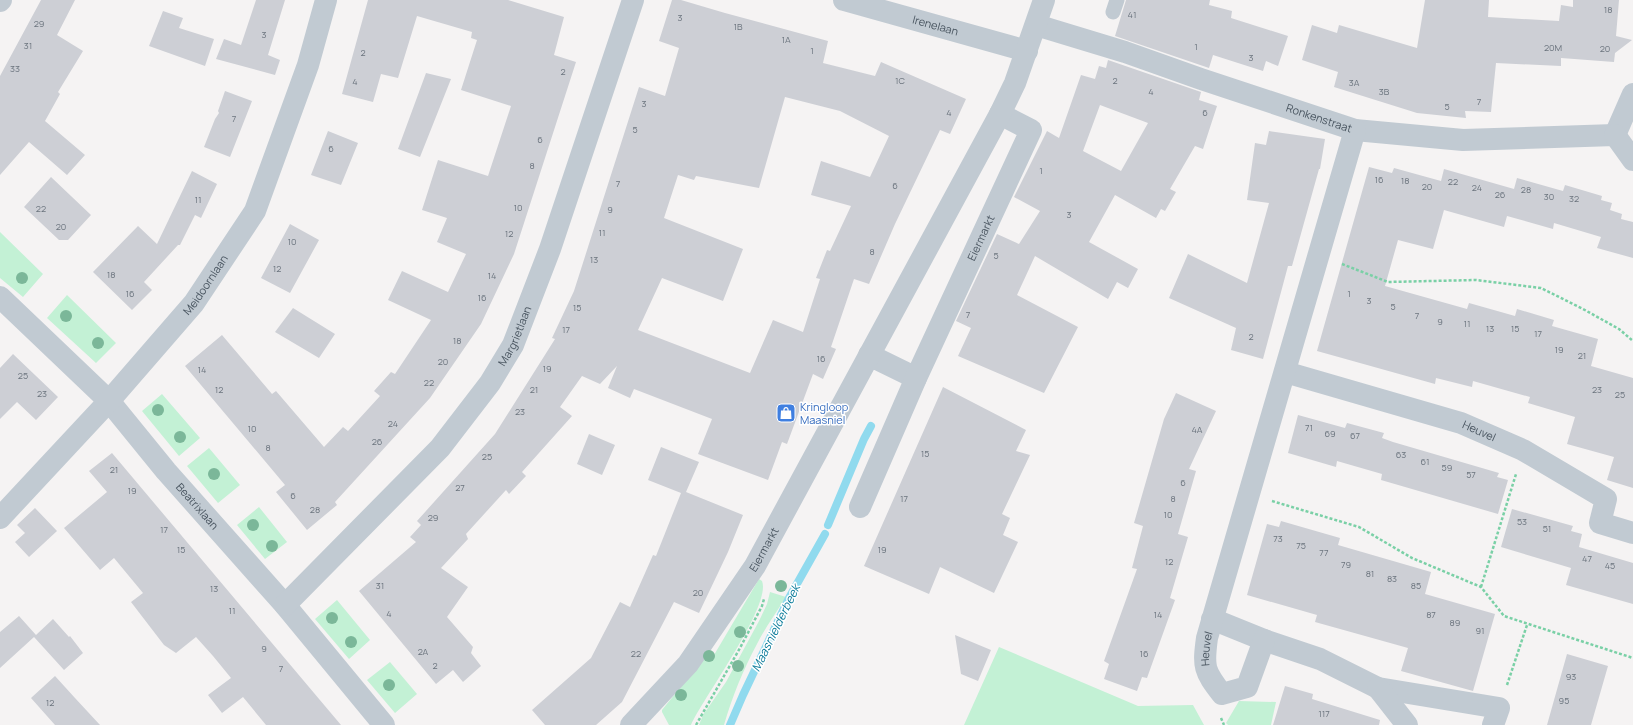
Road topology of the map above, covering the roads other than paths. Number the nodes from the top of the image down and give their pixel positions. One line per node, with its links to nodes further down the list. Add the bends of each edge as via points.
1 (326, 0): 16 (street, Meidoornlaan, via 308,65 255,212 194,303)
2 (633, 0): 20 (street, Margrietlaan, via 550,249 513,345 490,383 440,448)
3 (844, 0): 6 (street, Irenelaan)
4 (1044, 0): 5 (street, Eiermarkt)
5 (1036, 25): 6 (street, Eiermarkt); 9 (street, Ronkenstraat, via 1125,52)
6 (1027, 50): 8 (street, Eiermarkt)
7 (1633, 94): 10 (street)
8 (1000, 114): 13 (street, Eiermarkt); 15 (street, Eiermarkt, via 1031,130)
9 (1356, 130): 10 (street, Ronkenstraat, via 1463,140); 14 (street, Heuvel)
10 (1615, 135): 11 (street)
11 (1633, 160)
12 (0, 297): 16 (street, Beatrixlaan)
13 (869, 355): 15 (street); 26 (street, Eiermarkt, via 755,566 688,664)
14 (1284, 372): 19 (street, Heuvel, via 1461,423 1523,450 1606,499 1600,523); 21 (street, Heuvel)
15 (916, 378): 17 (street, Eiermarkt)
16 (109, 401): 18 (street, Meidoornlaan); 20 (street, Beatrixlaan, via 166,471)
17 (860, 507)
18 (0, 518)
19 (1633, 533)
20 (284, 605): 25 (street, Beatrixlaan)
21 (1212, 619): 22 (street, Heuvel); 22 (street, Heuvel, via 1204,660 1209,678 1222,694 1247,687)
22 (1264, 640): 23 (street, Heuvel, via 1320,659)
23 (1378, 688): 24 (street, Heuvel); 27 (street, Heuvel)
24 (1496, 717)
25 (384, 725)
26 (631, 725)
27 (1407, 725)

